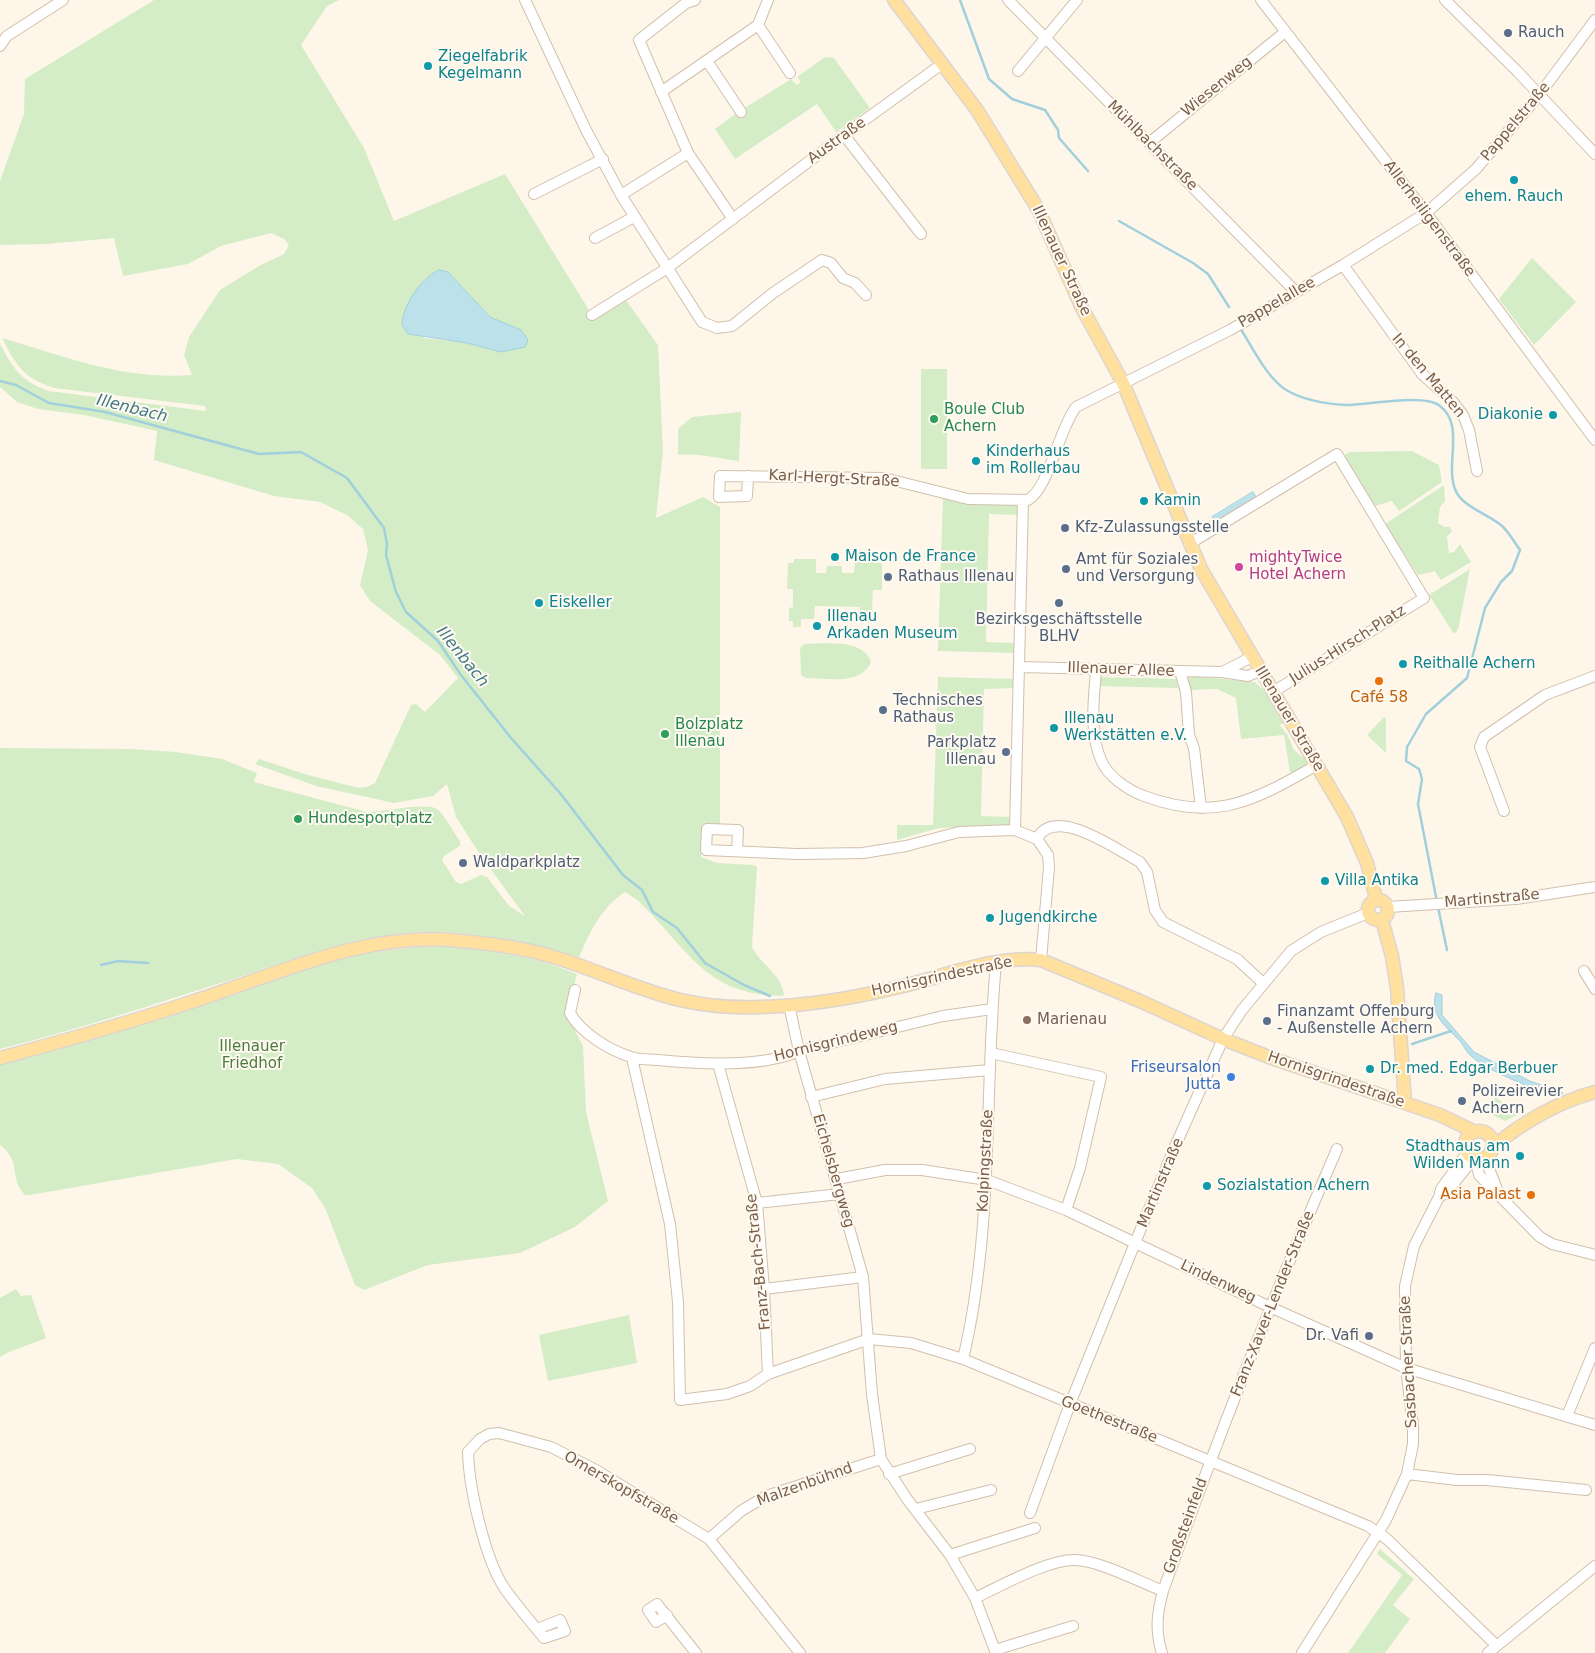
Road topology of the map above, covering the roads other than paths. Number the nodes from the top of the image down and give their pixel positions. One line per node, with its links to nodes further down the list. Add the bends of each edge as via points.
1 (63, 0): 14 (street, via 7,36)
2 (525, 0): 26 (street)
3 (695, 0): 19 (street, via 686,3 639,40)
4 (768, 0): 11 (street)
5 (894, 0): 16 (main road, Illenauer Straße)
6 (1008, 0): 13 (street, Mühlbachstraße)
7 (1077, 0): 13 (street)
8 (1262, 0): 12 (street, Allerheiligenstraße)
9 (1452, 2): 20 (street)
10 (1595, 20): 20 (street, Pappelstraße)
11 (758, 25): 15 (street); 18 (street)
12 (1285, 32): 23 (street, Wiesenweg); 29 (street, Allerheiligenstraße)
13 (1045, 37): 17 (street); 23 (street, Mühlbachstraße)
14 (0, 46)
15 (707, 61): 19 (street); 21 (street)
16 (942, 64): 22 (street, Austraße); 39 (main road, Illenauer Straße, via 997,139 1038,209 1082,308)
17 (1018, 71)
18 (790, 74)
19 (661, 92): 24 (street)
20 (1539, 95): 25 (street); 29 (street, Pappelstraße, via 1476,169)
21 (741, 112)
22 (844, 135): 31 (street, Austraße); 32 (street)
23 (1148, 143): 36 (street, Mühlbachstraße)
24 (688, 152): 28 (street); 31 (street)
25 (1595, 154)
26 (603, 159): 27 (street); 28 (street)
27 (534, 194)
28 (621, 195): 30 (street)
29 (1426, 213): 34 (street, Pappelallee); 40 (street, Allerheiligenstraße)
30 (634, 217): 33 (street); 35 (street)
31 (734, 220): 35 (street, Austraße)
32 (922, 234)
33 (595, 238)
34 (1343, 265): 36 (street, Pappelallee); 41 (street, In den Matten, via 1422,374 1463,415)
35 (666, 269): 37 (street, via 702,322 717,328 737,323 773,293 822,260 831,263 843,278 855,283); 38 (street, Austraße)
36 (1296, 292): 39 (street, Pappelallee, via 1230,330)
37 (866, 296)
38 (592, 315)
39 (1123, 383): 43 (street, via 1076,407 1067,419 1040,488 1033,497); 44 (main road, Illenauer Straße)
40 (1595, 440)
41 (1477, 470)
42 (748, 476): 43 (street, Karl-Hergt-Straße, via 884,478 968,499)
43 (1023, 501): 46 (street)
44 (1189, 544): 45 (main road, Illenauer Straße, via 1200,569); 52 (street, Julius-Hirsch-Platz, via 1337,454 1424,598)
45 (1252, 657): 49 (main road, Illenauer Straße); 50 (street, Illenauer Allee)
46 (1020, 668): 47 (street, Illenauer Allee); 56 (street)
47 (1096, 669): 48 (street, Illenauer Allee); 54 (street, via 1093,714 1102,762 1134,792 1170,806)
48 (1180, 671): 50 (street, Illenauer Allee); 54 (street, via 1186,692 1189,736 1194,748)
49 (1260, 671): 50 (street, Illenauer Allee, via 1248,676); 52 (main road, Illenauer Straße)
50 (1222, 672)
51 (1595, 676): 55 (street, via 1545,696 1484,737 1480,747)
52 (1273, 692): 53 (main road, Illenauer Straße)
53 (1317, 765): 54 (street, via 1239,804); 60 (main road, Illenauer Straße, via 1368,863)
54 (1201, 808)
55 (1504, 811)
56 (1015, 830): 57 (street); 58 (street, via 959,832 863,853)
57 (1037, 839): 64 (street, via 1048,855 1049,867); 67 (street, via 1040,832 1048,827 1070,826 1140,862 1147,872 1155,910 1163,922 1237,959)
58 (737, 851)
59 (1595, 887): 61 (street, Martinstraße, via 1516,899)
60 (1376, 900): 61 (main road, via 1384,901); 62 (main road, via 1370,903)
61 (1388, 907): 63 (main road, via 1388,914)
62 (1368, 912): 63 (main road, via 1374,919); 67 (street, Martinstraße, via 1308,939 1291,951)
63 (1382, 920): 81 (main road, via 1397,988)
64 (1041, 960): 65 (main road, Hornisgrindestraße); 72 (main road, Hornisgrindestraße)
65 (996, 962): 70 (main road, Hornisgrindestraße, via 895,988); 71 (street, Kolpingstraße)
66 (1584, 971): 68 (street)
67 (1264, 982): 72 (street, Martinstraße)
68 (1595, 989)
69 (575, 990): 76 (street, Hornisgrindeweg, via 570,1013 576,1025)
70 (789, 1005): 73 (street, Eichelsbergweg); 75 (main road, Hornisgrindestraße, via 720,1006 680,1000 522,949 450,940 401,940 379,942 130,1021)
71 (992, 1009): 73 (street, Hornisgrindeweg, via 943,1016); 74 (street, Kolpingstraße)
72 (1223, 1039): 81 (main road, Hornisgrindestraße); 96 (street, Martinstraße)
73 (799, 1051): 77 (street, Hornisgrindeweg, via 786,1057); 80 (street, Eichelsbergweg)
74 (991, 1054): 78 (street, Kolpingstraße); 95 (street, via 1101,1077 1080,1168)
75 (0, 1058)
76 (632, 1058): 77 (street, Hornisgrindeweg); 105 (street, Goethestraße, via 670,1224 678,1302 680,1400 726,1394 750,1386)
77 (718, 1064): 94 (street, Franz-Bach-Straße)
78 (990, 1070): 80 (street, via 885,1079); 90 (street, Kolpingstraße)
79 (1595, 1092): 82 (main road)
80 (811, 1097): 89 (street, Eichelsbergweg)
81 (1405, 1103): 83 (main road, Hornisgrindestraße, via 1462,1124)
82 (1528, 1122): 84 (main road); 86 (main road)
83 (1471, 1136): 84 (main road, Hornisgrindestraße); 86 (main road)
84 (1488, 1136): 86 (main road, via 1491,1140)
85 (1337, 1148): 100 (street, Franz-Xaver-Lender-Straße)
86 (1479, 1155): 87 (street, Sasbacher Straße); 88 (street); 91 (street); 93 (street, Sasbacher Straße, via 1440,1189)
87 (1461, 1174): 88 (street); 93 (street, Sasbacher Straße, via 1446,1194)
88 (1479, 1175): 91 (street)
89 (837, 1179): 90 (street, Lindenweg, via 885,1170 922,1170); 92 (street, Eichelsbergweg)
90 (987, 1180): 95 (street, Lindenweg); 103 (street, Kolpingstraße, via 973,1317)
91 (1498, 1193): 97 (street, via 1540,1237 1552,1244)
92 (840, 1194): 94 (street); 98 (street, Eichelsbergweg)
93 (1439, 1197): 104 (street, Sasbacher Straße, via 1408,1265 1404,1304)
94 (757, 1203): 99 (street, Franz-Bach-Straße)
95 (1066, 1210): 96 (street, Lindenweg)
96 (1135, 1243): 100 (street, Lindenweg); 106 (street, Martinstraße)
97 (1595, 1255)
98 (863, 1277): 99 (street); 101 (street, Eichelsbergweg)
99 (764, 1289): 105 (street, Franz-Bach-Straße)
100 (1270, 1307): 104 (street, Lindenweg); 111 (street, Franz-Xaver-Lender-Straße)
101 (869, 1339): 103 (street, Goethestraße, via 911,1343); 105 (street, Goethestraße); 110 (street, Eichelsbergweg, via 872,1394)
102 (1595, 1348): 107 (street)
103 (962, 1359): 106 (street, Goethestraße)
104 (1406, 1368): 107 (street, Lindenweg); 113 (street, Sasbacher Straße, via 1413,1425)
105 (768, 1374)
106 (1070, 1404): 111 (street, Goethestraße); 117 (street, Martinstraße)
107 (1566, 1416): 108 (street, Lindenweg)
108 (1595, 1425)
109 (970, 1449): 112 (street)
110 (881, 1458): 112 (street, Eichelsbergweg); 120 (street, Malzenbühnd, via 766,1496 741,1511)
111 (1210, 1461): 119 (street, Goethestraße, via 1368,1526); 123 (street, Großsteinfeld)
112 (889, 1474): 116 (street, Eichelsbergweg)
113 (1407, 1474): 115 (street); 119 (street, Sasbacher Straße, via 1395,1504)
114 (991, 1490): 116 (street)
115 (1586, 1490)
116 (916, 1509): 121 (street, Eichelsbergweg)
117 (1030, 1513)
118 (1036, 1528): 121 (street)
119 (1376, 1533): 128 (street, Goethestraße, via 1387,1539); 133 (street, Sasbacher Straße)
120 (709, 1539): 127 (street, Omerskopfstraße, via 596,1470 551,1447 510,1435 489,1434 468,1452 475,1502 499,1579); 131 (street, Omerskopfstraße)
121 (950, 1555): 124 (street, Eichelsbergweg)
122 (1595, 1566): 128 (street)
123 (1163, 1591): 124 (street, Großsteinfeld, via 1110,1569 1070,1560 1029,1572); 132 (street, Großsteinfeld, via 1156,1635)
124 (975, 1598): 129 (street, Eichelsbergweg)
125 (667, 1615): 130 (street)
126 (1073, 1626): 129 (street)
127 (537, 1629)
128 (1496, 1645): 134 (street)
129 (996, 1651)
130 (696, 1653)
131 (800, 1653)
132 (1162, 1653)
133 (1302, 1653)
134 (1488, 1653)

